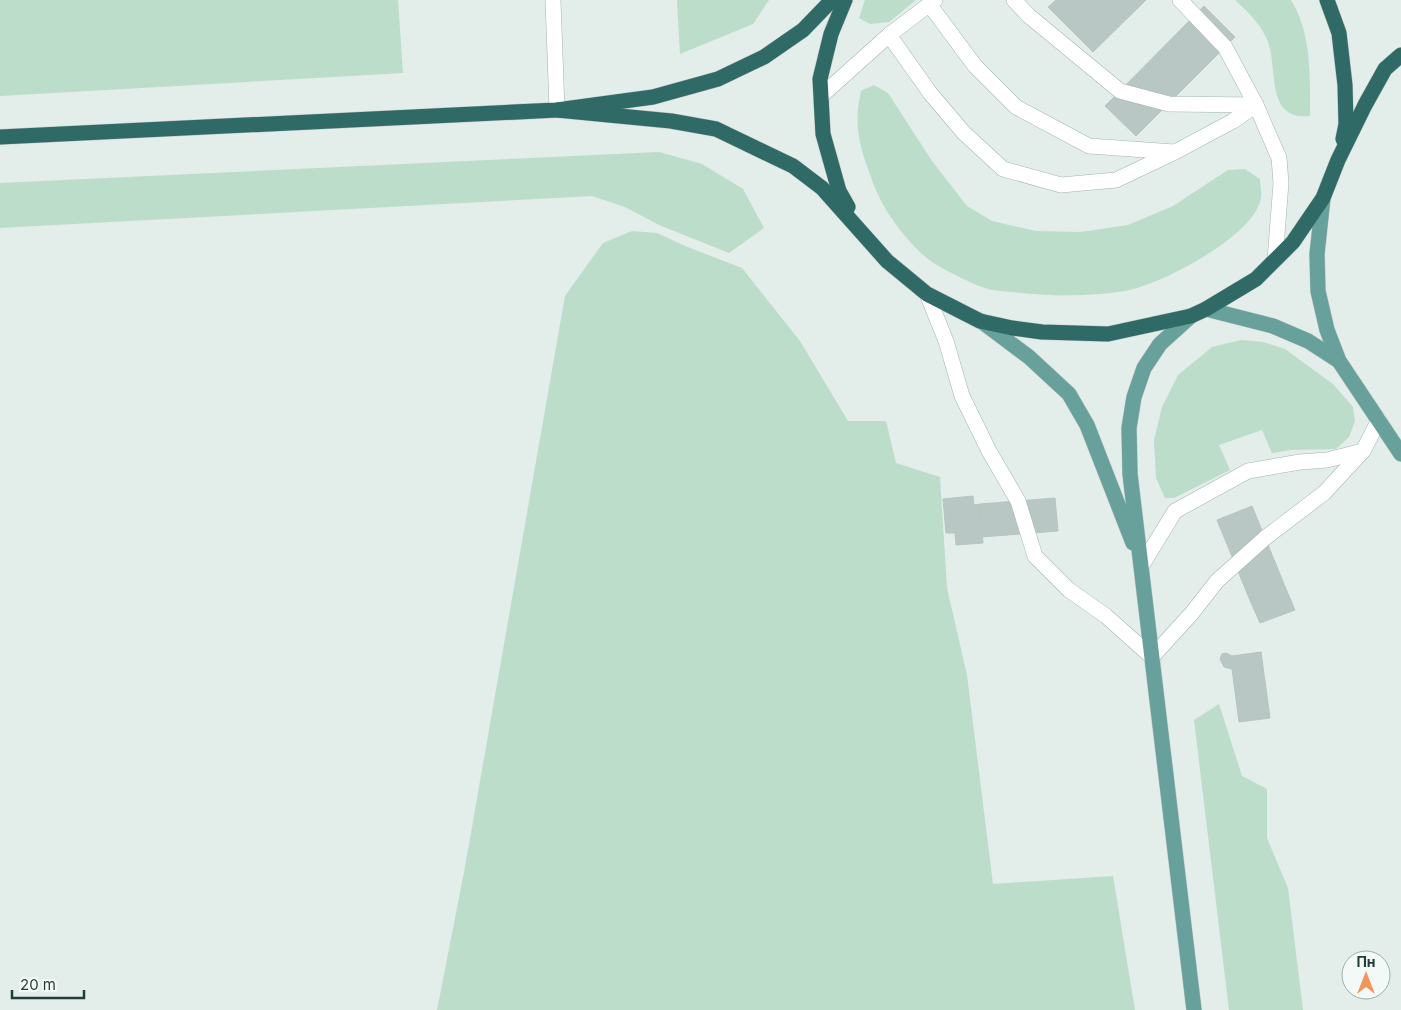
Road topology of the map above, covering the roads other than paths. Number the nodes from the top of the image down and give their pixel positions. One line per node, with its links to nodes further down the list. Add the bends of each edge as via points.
1 (553, 0): 12 (lane)
2 (832, 0): 12 (highway, via 803,30 764,57 718,78 654,97)
3 (845, 0): 10 (highway, via 831,34 820,79)
4 (1014, 0): 11 (lane, via 1120,91 1169,104)
5 (1180, 0): 11 (lane, via 1225,47)
6 (1327, 0): 15 (highway, via 1339,32 1345,85 1346,124)
7 (932, 2): 8 (lane); 14 (lane, via 975,66 1016,107 1089,146)
8 (889, 35): 10 (lane); 14 (lane, via 930,94 964,133 1002,168 1061,185 1116,180)
9 (1401, 55): 15 (highway, via 1385,69)
10 (821, 96): 17 (highway, via 823,134 839,191)
11 (1256, 105): 14 (lane); 18 (lane, via 1279,158 1281,183)
12 (557, 110): 13 (highway); 17 (highway, via 671,121 716,129 793,166 822,188)
13 (0, 137)
14 (1175, 152)
15 (1338, 160): 16 (highway)
16 (1323, 198): 18 (highway, via 1293,242); 23 (main road, via 1317,254 1318,291)
17 (862, 231): 19 (highway, via 886,261)
18 (1275, 260): 20 (highway, via 1256,279)
19 (927, 294): 22 (highway); 28 (lane, via 946,341 962,396 988,451 1018,501 1035,556 1069,590 1106,616)
20 (1206, 309): 21 (highway); 23 (main road, via 1274,326 1308,341)
21 (1191, 316): 22 (highway, via 1108,334 1042,332); 27 (main road, via 1160,344 1144,368 1134,397 1128,428 1130,474)
22 (980, 321): 27 (main road, via 1029,357 1069,394 1087,425)
23 (1339, 362): 24 (main road)
24 (1379, 420): 25 (lane); 26 (main road)
25 (1363, 451): 27 (lane, via 1327,460 1248,471 1175,511); 28 (lane, via 1324,493 1265,538 1217,581)
26 (1401, 454)
27 (1142, 565): 28 (main road)
28 (1152, 657): 29 (main road)
29 (1194, 1010)

